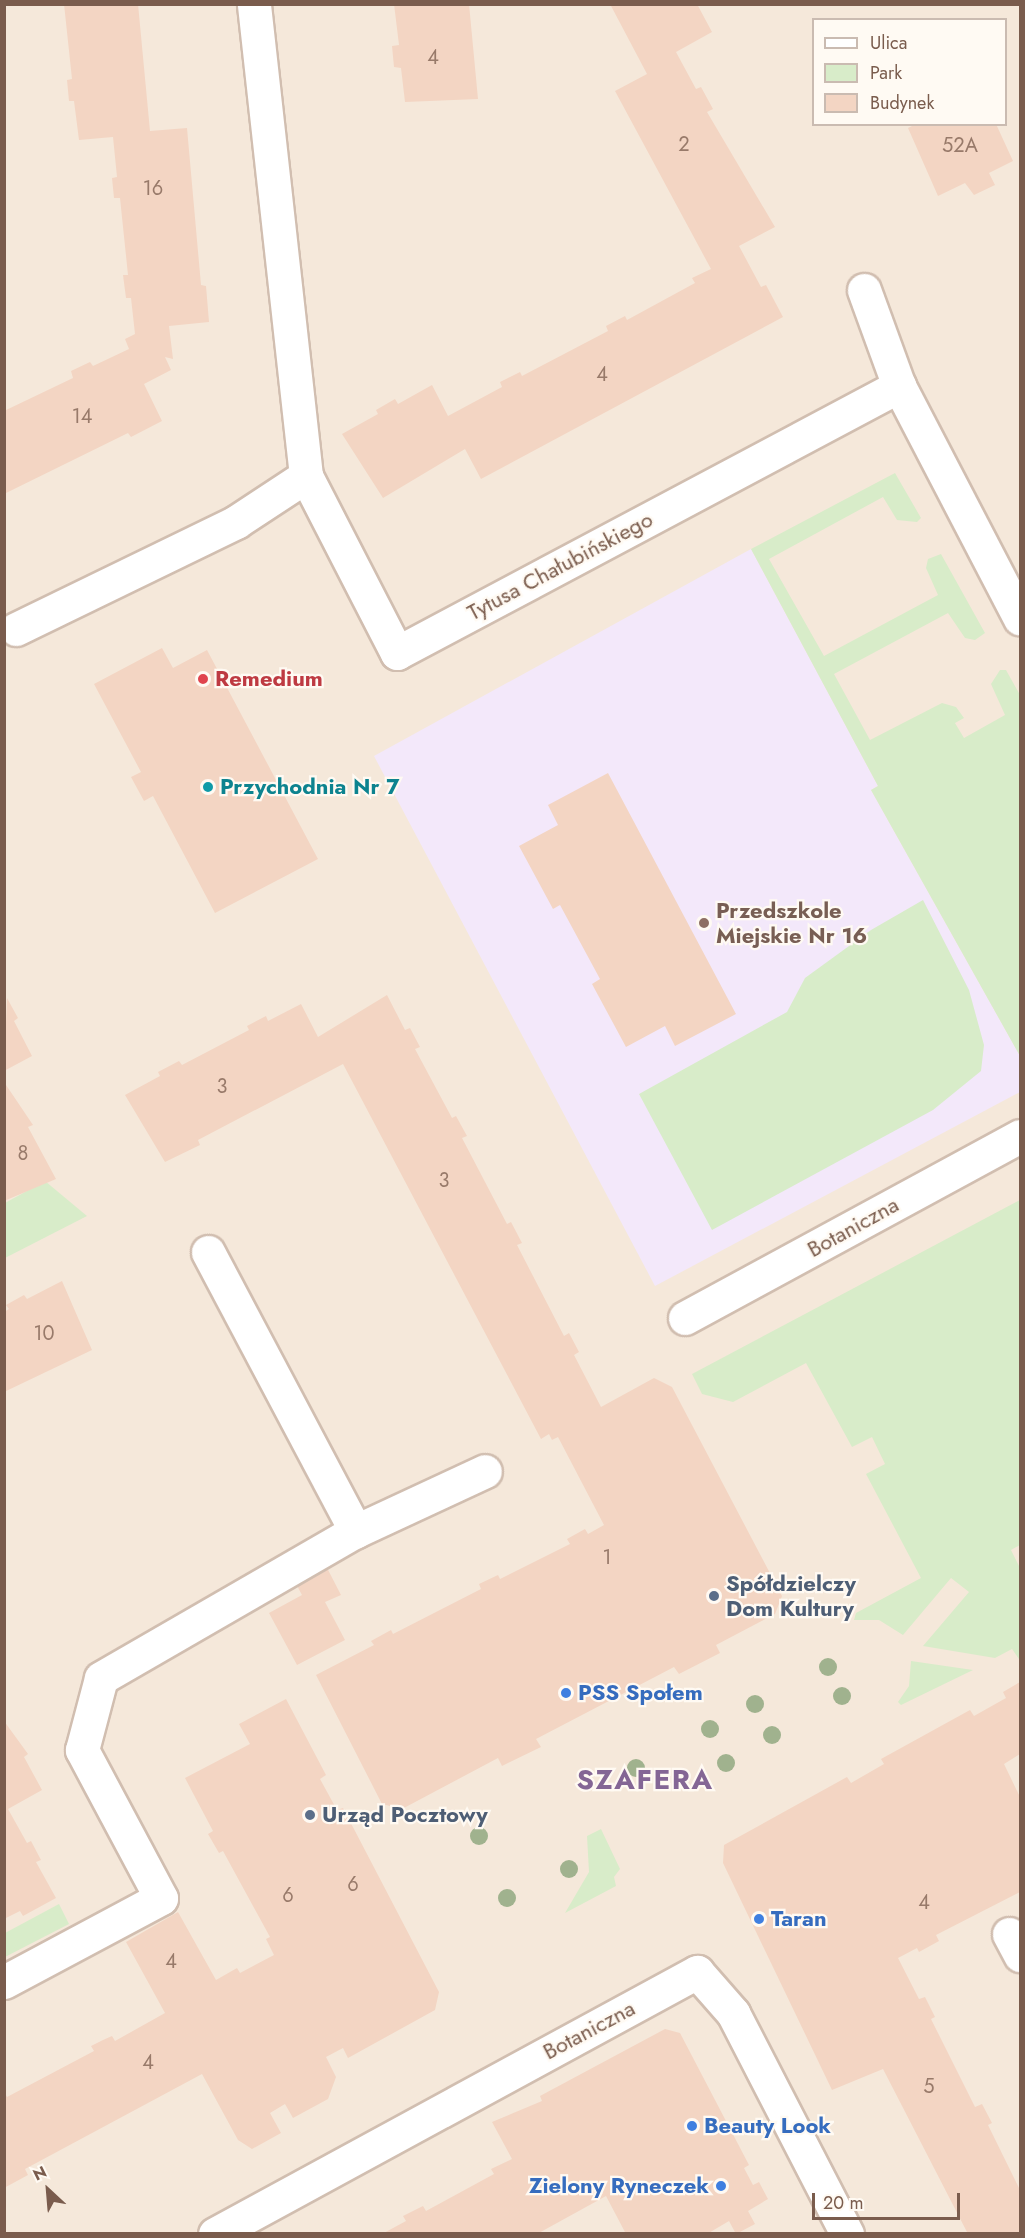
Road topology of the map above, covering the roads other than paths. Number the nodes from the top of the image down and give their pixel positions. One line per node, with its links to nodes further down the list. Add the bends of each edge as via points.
1 (254, 4): 4 (street)
2 (864, 290): 3 (street)
3 (899, 386): 4 (street, Tytusa Chałubińskiego, via 397,653); 5 (street)
4 (306, 476): 6 (street, via 236,522)
5 (1020, 618)
6 (16, 629)
7 (1020, 1136): 9 (street, Botaniczna)
8 (208, 1252): 11 (street)
9 (685, 1318)
10 (485, 1470): 11 (street)
11 (356, 1531): 12 (street, via 101,1678 82,1750 161,1898)
12 (4, 1982)
13 (215, 2234): 14 (street, Botaniczna, via 697,1972 733,2013)
14 (847, 2234)

